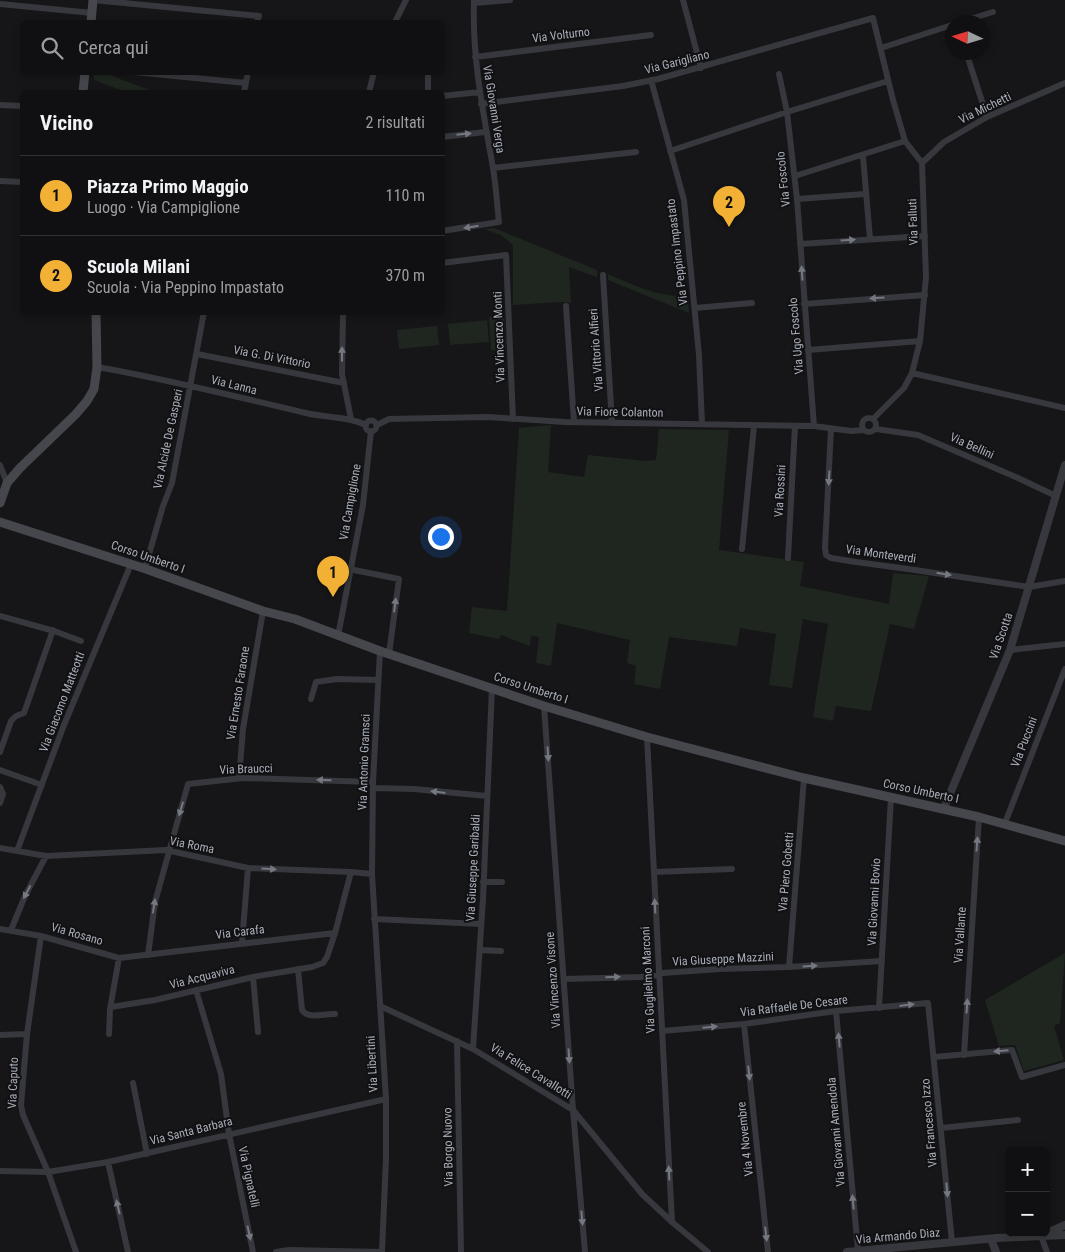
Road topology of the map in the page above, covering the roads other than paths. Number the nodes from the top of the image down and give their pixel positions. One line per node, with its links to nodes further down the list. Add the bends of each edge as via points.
1 (93, 0): 9 (main road); 10 (street)
2 (406, 0): 11 (street)
3 (510, 0): 5 (street)
4 (683, 0): 17 (street)
5 (474, 2): 15 (street, Via Giovanni Verga)
6 (0, 4): 9 (street)
7 (992, 12): 8 (street)
8 (982, 15)
9 (91, 18)
10 (258, 19)
11 (396, 20)
12 (945, 27): 14 (street)
13 (651, 35): 15 (street, Via Volturno)
14 (882, 48): 17 (street, Via Garigliano, via 873,18); 25 (street)
15 (475, 58): 32 (street, Via Giovanni Verga)
16 (969, 60): 38 (street)
17 (701, 68): 24 (street, Via Garigliano)
18 (779, 74): 37 (street, Via Foscolo)
19 (85, 75): 28 (main road)
20 (168, 75): 26 (street)
21 (247, 75): 26 (street)
22 (373, 75): 30 (street)
23 (428, 75): 31 (street)
24 (651, 80): 34 (street, Via Garigliano, via 614,88); 42 (street, Via Peppino Impastato)
25 (888, 81): 37 (street); 41 (street)
26 (246, 82): 29 (street)
27 (1065, 83): 38 (street, Via Michetti)
28 (83, 90)
29 (244, 90)
30 (370, 90)
31 (428, 90)
32 (480, 92): 33 (street); 34 (street, Via Giovanni Verga)
33 (445, 96)
34 (482, 104): 39 (street, Via Giovanni Verga)
35 (0, 105): 36 (street)
36 (20, 106)
37 (787, 112): 42 (street); 47 (street, Via Foscolo)
38 (987, 117): 45 (street, Via Michetti, via 944,142)
39 (485, 132): 40 (street, one-way to 39); 46 (street, Via Giovanni Verga)
40 (445, 137)
41 (906, 141): 44 (street); 45 (street)
42 (670, 151): 62 (street, Via Peppino Impastato, via 684,200)
43 (636, 152): 46 (street)
44 (863, 156): 47 (street); 50 (street)
45 (922, 163): 53 (street, Via Falluti)
46 (493, 168): 52 (street, Via Giovanni Verga, one-way to 52, via 499,222)
47 (795, 176): 51 (street, Via Foscolo)
48 (0, 181): 49 (street)
49 (20, 182)
50 (866, 194): 51 (street); 54 (street)
51 (797, 199): 55 (street, Via Foscolo)
52 (445, 231)
53 (925, 236): 54 (street); 58 (street, Via Falluti)
54 (870, 239): 55 (street, one-way to 54)
55 (800, 244): 60 (street, Via Ugo Foscolo, one-way to 55)
56 (445, 263): 75 (street, Via Vincenzo Monti, via 506,255)
57 (603, 276): 78 (street, Via Vittorio Alfieri)
58 (925, 295): 60 (street, one-way to 60); 66 (street, Via Falluti)
59 (752, 303): 62 (street)
60 (804, 304): 67 (street, Via Ugo Foscolo)
61 (566, 306): 77 (street)
62 (695, 308): 79 (street, Via Peppino Impastato)
63 (96, 315): 69 (main road)
64 (204, 315): 68 (street, Via Alcide De Gasperi)
65 (343, 315): 71 (street, one-way to 65)
66 (920, 341): 67 (street); 70 (street, Via Falluti)
67 (808, 350): 84 (street, Via Ugo Foscolo)
68 (197, 354): 71 (street, Via G. Di Vittorio); 72 (street, Via Alcide De Gasperi)
69 (97, 367): 72 (street, Via Lanna); 91 (main road, via 94,389 87,402)
70 (912, 373): 73 (street); 76 (street, Via Falluti, via 904,388)
71 (344, 382): 74 (street)
72 (190, 386): 74 (street, Via Lanna, via 320,417); 98 (street, Via Alcide De Gasperi, via 172,483)
73 (1065, 408)
74 (351, 419): 80 (street, Via Lanna)
75 (513, 419): 77 (street, Via Fiore Colanton); 81 (street, Via Fiore Colanton, via 408,418)
76 (872, 419): 85 (street); 87 (street, via 864,421)
77 (574, 422): 78 (street, Via Fiore Colanton)
78 (612, 422): 79 (street, Via Fiore Colanton)
79 (702, 424): 82 (street, Via Fiore Colanton)
80 (366, 425): 81 (street, via 372,420); 88 (street)
81 (377, 425): 88 (street)
82 (754, 426): 83 (street, Via Fiore Colanton); 95 (street)
83 (795, 426): 84 (street, Via Fiore Colanton); 96 (street, Via Rossini)
84 (814, 426): 86 (street, Via Fiore Colanton)
85 (876, 428): 87 (street, via 870,433); 92 (street, Via Bellini, via 918,435)
86 (832, 430): 87 (street, Via Fiore Colanton); 101 (street, Via Monteverdi, one-way to 101, via 826,556)
87 (864, 430)
88 (371, 431): 99 (street, Via Campiglione, via 363,505)
89 (0, 465): 91 (street)
90 (1065, 465): 92 (street, Via Scotta)
91 (7, 484): 93 (main road)
92 (1056, 496): 101 (street, Via Scotta)
93 (0, 503)
94 (0, 522): 97 (main road, Corso Umberto I)
95 (742, 549)
96 (788, 558)
97 (131, 564): 98 (main road, Corso Umberto I); 107 (street, Via Giacomo Matteotti)
98 (145, 568): 102 (main road, Corso Umberto I)
99 (349, 569): 105 (street, Via Campiglione); 109 (street, Via Antonio Gramsci, one-way to 99, via 399,579)
100 (1065, 581): 101 (street)
101 (1029, 587): 108 (street, Via Scotta)
102 (263, 611): 105 (main road, Corso Umberto I); 118 (street, Via Ernesto Faraone, via 243,729)
103 (0, 616): 104 (street)
104 (53, 630): 107 (street); 116 (street, via 24,713 11,721)
105 (338, 636): 109 (main road, Corso Umberto I)
106 (1065, 644): 108 (street)
107 (96, 646): 120 (street, Via Giacomo Matteotti)
108 (1010, 650): 126 (street, Via Scotta)
109 (384, 652): 111 (street, Via Antonio Gramsci); 112 (main road, Corso Umberto I)
110 (1065, 669): 128 (street, Via Puccini)
111 (378, 680): 113 (street, via 316,682); 121 (street, Via Antonio Gramsci)
112 (492, 688): 114 (main road, Corso Umberto I); 123 (street, Via Giuseppe Garibaldi)
113 (311, 699)
114 (544, 706): 115 (main road, Corso Umberto I); 157 (street, Via Vincenzo Visone, one-way to 157)
115 (647, 737): 119 (main road, Corso Umberto I); 137 (street, Via Guglielmo Marconi)
116 (0, 752)
117 (0, 770): 120 (street)
118 (239, 778): 121 (street, Via Braucci, one-way to 118); 132 (street, Via Braucci, one-way to 132, via 188,784)
119 (804, 778): 124 (main road, Corso Umberto I); 153 (street, Via Piero Gobetti)
120 (42, 785): 131 (street, Via Giacomo Matteotti)
121 (373, 785): 123 (street, Via Braucci, one-way to 121); 138 (street, Via Antonio Gramsci)
122 (0, 788): 125 (street, via 3,794)
123 (487, 796): 139 (street, Via Giuseppe Garibaldi)
124 (891, 797): 126 (main road, Corso Umberto I); 152 (street, Via Giovanni Bovio)
125 (0, 803)
126 (944, 808): 127 (main road, Corso Umberto I)
127 (979, 816): 128 (main road, Corso Umberto I); 173 (street, Via Vallante, one-way to 127)
128 (1005, 823): 129 (main road, Corso Umberto I)
129 (1065, 841)
130 (0, 848): 131 (street, Via Roma)
131 (18, 851): 133 (street, Via Roma)
132 (170, 851): 133 (street, Via Roma); 134 (street, Via Roma); 150 (street, one-way to 132, via 155,902)
133 (46, 856): 144 (street, one-way to 144)
134 (248, 868): 136 (street, Via Roma, one-way to 136); 147 (street)
135 (732, 869): 137 (street)
136 (351, 872): 138 (street, Via Roma); 145 (street)
137 (654, 872): 155 (street, Via Guglielmo Marconi, one-way to 137)
138 (372, 874): 141 (street, Via Libertini)
139 (484, 882): 140 (street); 142 (street, Via Giuseppe Garibaldi)
140 (502, 882)
141 (374, 918): 142 (street); 160 (street, Via Libertini)
142 (481, 924): 148 (street, Via Giuseppe Garibaldi)
143 (0, 929): 144 (street, Via Rosano)
144 (12, 930): 146 (street, Via Rosano)
145 (335, 933): 147 (street, Via Carafa); 154 (street, Via Acquaviva, via 328,957 322,963)
146 (40, 936): 151 (street, Via Rosano); 168 (street, Via Caputo)
147 (242, 943): 150 (street, Via Carafa)
148 (480, 950): 149 (street); 172 (street, Via Giuseppe Garibaldi)
149 (501, 951)
150 (148, 955): 151 (street, Via Rosano)
151 (120, 958): 161 (street)
152 (882, 962): 153 (street, Via Giuseppe Mazzini, one-way to 152); 162 (street, Via Giovanni Bovio)
153 (789, 967): 155 (street, Via Giuseppe Mazzini)
154 (298, 969): 156 (street, Via Acquaviva); 164 (street, via 305,1014)
155 (659, 974): 157 (street, Via Giuseppe Mazzini, one-way to 155); 166 (street, Via Guglielmo Marconi)
156 (253, 977): 158 (street, Via Acquaviva); 167 (street)
157 (564, 979): 178 (street, Via Vincenzo Visone, one-way to 178)
158 (196, 990): 161 (street, Via Acquaviva); 181 (street, Via Pignatelli, via 221,1074)
159 (928, 1003): 162 (street, Via Raffaele De Cesare, one-way to 159); 174 (street, Via Francesco Izzo)
160 (380, 1006): 171 (street, Via Felice Cavallotti); 177 (street, Via Libertini)
161 (111, 1007): 169 (street)
162 (879, 1008): 163 (street, Via Raffaele De Cesare)
163 (836, 1011): 165 (street, Via Raffaele De Cesare); 195 (street, Via Giovanni Amendola, one-way to 163)
164 (334, 1014)
165 (744, 1024): 166 (street, Via Raffaele De Cesare, one-way to 165); 204 (street, Via 4 Novembre, one-way to 204)
166 (662, 1031): 186 (street, Via Guglielmo Marconi, one-way to 166)
167 (258, 1032)
168 (27, 1034): 170 (street); 185 (street, Via Caputo, via 23,1115)
169 (109, 1034)
170 (0, 1035)
171 (457, 1041): 172 (street, Via Felice Cavallotti); 201 (street, Via Borgo Nuovo)
172 (473, 1048): 178 (street, Via Felice Cavallotti)
173 (964, 1055): 174 (street); 175 (street, one-way to 173, via 1022,1077 1012,1050)
174 (934, 1057): 180 (street, Via Francesco Izzo)
175 (1065, 1065)
176 (134, 1084): 182 (street)
177 (386, 1099): 181 (street, Via Santa Barbara); 200 (street, Via Libertini)
178 (573, 1110): 186 (street, Via Felice Cavallotti, via 642,1194); 202 (street, Via Vincenzo Visone, one-way to 202)
179 (1018, 1120): 180 (street)
180 (941, 1128): 194 (street, Via Francesco Izzo, one-way to 194)
181 (229, 1134): 182 (street, Via Santa Barbara); 198 (street, Via Pignatelli, one-way to 198)
182 (147, 1154): 183 (street, Via Santa Barbara)
183 (108, 1162): 185 (street, Via Santa Barbara); 197 (street, one-way to 183)
184 (0, 1171): 185 (street, Via Santa Barbara)
185 (48, 1172): 196 (street, Via Caputo)
186 (672, 1222): 203 (street, Via Felice Cavallotti)
187 (1065, 1225): 188 (street)
188 (1050, 1232)
189 (1065, 1235): 190 (street)
190 (1050, 1236)
191 (1024, 1237): 193 (street)
192 (1041, 1237): 206 (street)
193 (991, 1239): 194 (street, Via Armando Diaz); 205 (street)
194 (952, 1242): 195 (street, Via Armando Diaz)
195 (851, 1251)
196 (76, 1252)
197 (128, 1252)
198 (253, 1252)
199 (276, 1252): 200 (street)
200 (382, 1252)
201 (461, 1252)
202 (585, 1252)
203 (708, 1252)
204 (768, 1252)
205 (996, 1252)
206 (1047, 1252)

